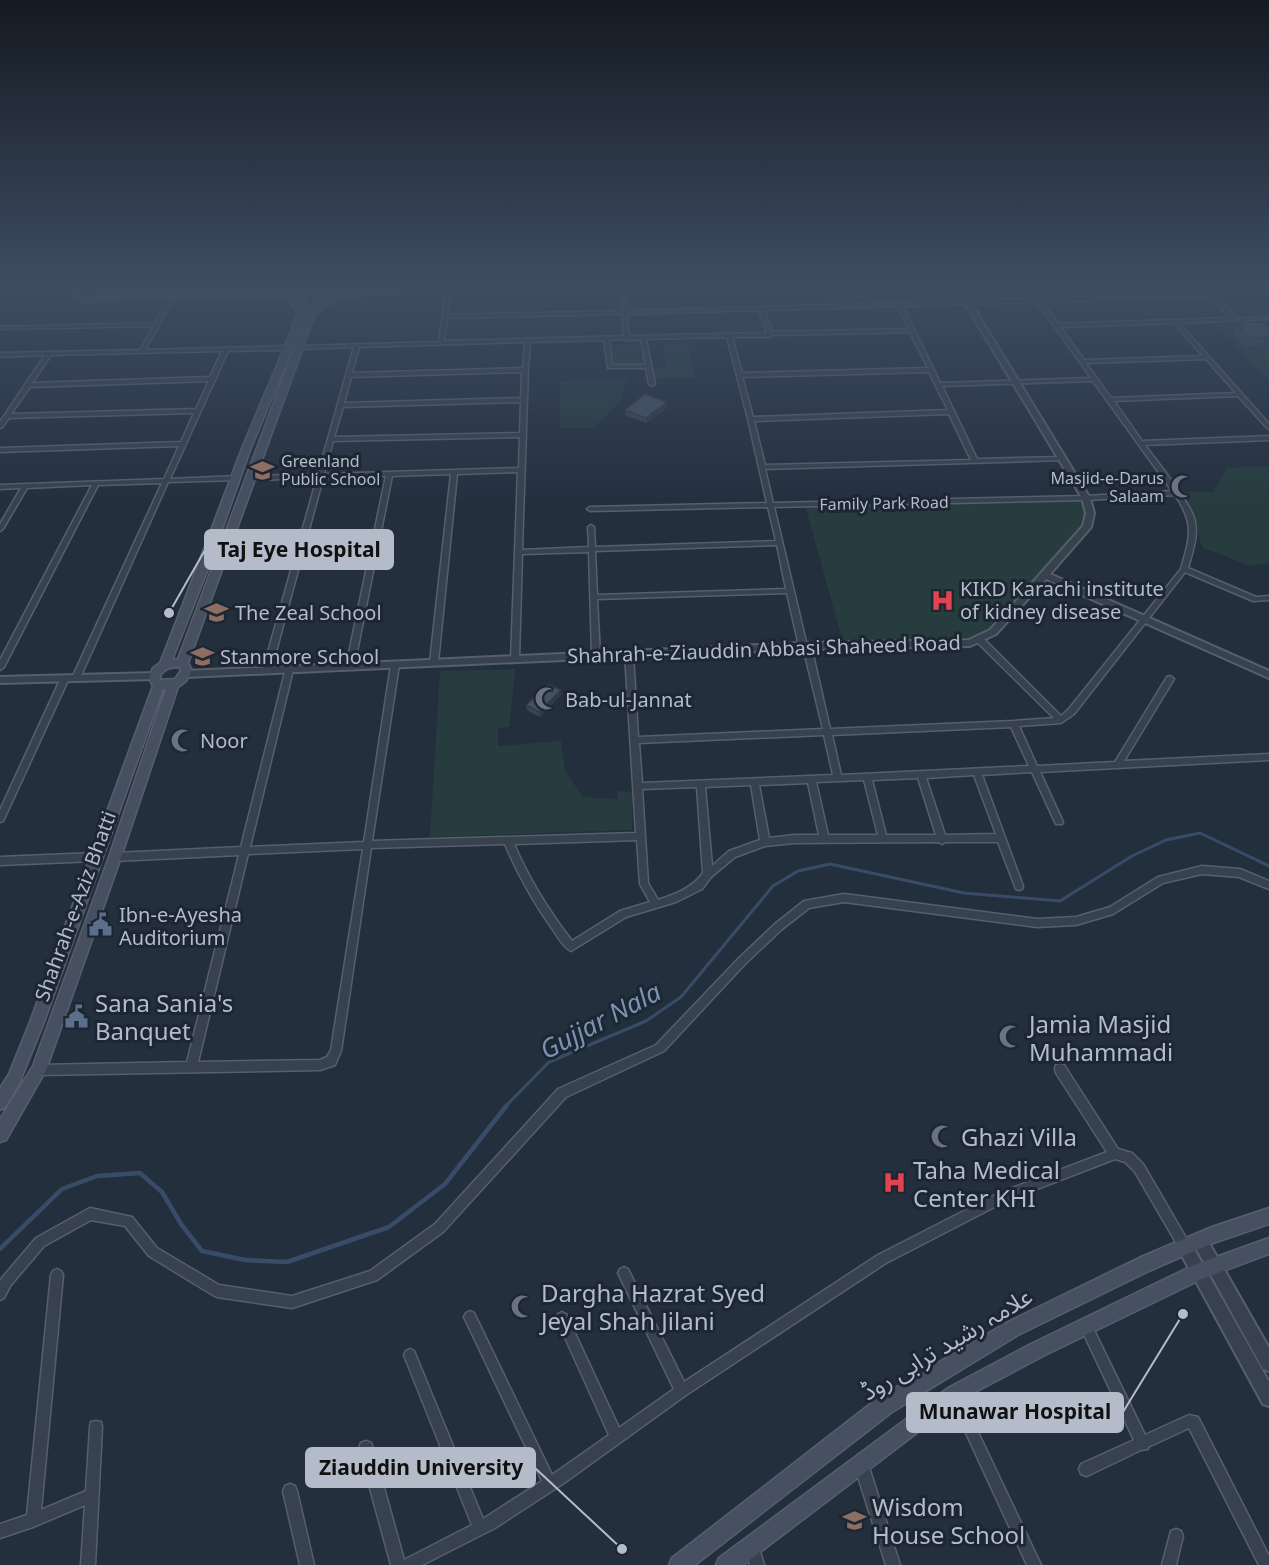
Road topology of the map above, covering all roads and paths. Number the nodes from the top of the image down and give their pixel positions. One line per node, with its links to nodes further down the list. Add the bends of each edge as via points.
1 (46, 358): 25 (street)
2 (222, 358): 21 (street)
3 (285, 358): 49 (main road)
4 (297, 358): 50 (main road)
5 (353, 358): 19 (street)
6 (526, 358): 17 (street)
7 (609, 358): 16 (street, via 610,367)
8 (647, 358): 16 (street)
9 (735, 358): 20 (street)
10 (924, 358): 18 (street)
11 (1001, 358): 23 (street, Shahrah-e-Ziauddin Abbasi Shaheed Road)
12 (1080, 358): 15 (street)
13 (1181, 358): 15 (street)
14 (1207, 358): 27 (street)
15 (1083, 362): 22 (street)
16 (648, 366): 24 (street)
17 (525, 370): 19 (street); 28 (street)
18 (930, 370): 20 (street); 26 (street)
19 (348, 375): 30 (street)
20 (739, 375): 34 (street)
21 (212, 379): 25 (street); 31 (street)
22 (1095, 379): 23 (street); 29 (street)
23 (1016, 383): 26 (street); 43 (street, Shahrah-e-Ziauddin Abbasi Shaheed Road)
24 (652, 384)
25 (27, 385): 33 (street)
26 (938, 385): 32 (street)
27 (1240, 394): 29 (street); 36 (street)
28 (524, 400): 30 (street); 37 (street)
29 (1110, 400): 40 (street)
30 (340, 405): 39 (street)
31 (198, 411): 33 (street); 41 (street)
32 (951, 412): 34 (street); 44 (street)
33 (7, 416): 35 (street)
34 (751, 418): 45 (street)
35 (0, 426)
36 (1269, 427)
37 (522, 435): 39 (street); 46 (street)
38 (1269, 438): 40 (street)
39 (330, 439): 51 (street)
40 (1143, 443): 56 (street)
41 (183, 444): 42 (street); 52 (street)
42 (0, 450)
43 (1062, 459): 44 (street); 57 (street, Shahrah-e-Ziauddin Abbasi Shaheed Road)
44 (975, 461): 45 (street)
45 (760, 467): 58 (street)
46 (521, 470): 47 (street); 64 (street)
47 (454, 472): 48 (street); 76 (street)
48 (389, 474): 51 (street); 80 (street)
49 (237, 478): 52 (street); 78 (main road)
50 (252, 478): 51 (street); 81 (main road)
51 (319, 478): 82 (street)
52 (165, 482): 53 (street); 85 (street)
53 (96, 484): 54 (street); 79 (street)
54 (25, 486): 55 (street); 61 (street)
55 (0, 487)
56 (1177, 493): 57 (street, Family Park Road); 65 (street, via 1192,522 1192,541)
57 (1086, 498): 58 (street, Family Park Road); 66 (street, Shahrah-e-Ziauddin Abbasi Shaheed Road, via 1090,513 1087,527)
58 (770, 506): 59 (street, Family Park Road); 62 (street)
59 (590, 509)
60 (591, 527): 63 (street)
61 (0, 529)
62 (779, 543): 63 (street); 67 (street)
63 (592, 550): 64 (street); 68 (street)
64 (518, 552): 75 (street)
65 (1184, 569): 69 (street, via 1255,599); 70 (street)
66 (1045, 575): 70 (street); 71 (street, Shahrah-e-Ziauddin Abbasi Shaheed Road, via 993,632)
67 (790, 591): 68 (street); 72 (street)
68 (594, 597): 74 (street)
69 (1269, 598)
70 (1145, 619): 84 (street); 90 (street)
71 (980, 639): 72 (street, Shahrah-e-Ziauddin Abbasi Shaheed Road, via 970,643); 90 (street)
72 (803, 646): 73 (street, Shahrah-e-Ziauddin Abbasi Shaheed Road); 92 (street, via 810,659)
73 (629, 654): 74 (street, Shahrah-e-Ziauddin Abbasi Shaheed Road); 93 (street)
74 (596, 655): 75 (street, Shahrah-e-Ziauddin Abbasi Shaheed Road)
75 (515, 658): 76 (street, Shahrah-e-Ziauddin Abbasi Shaheed Road)
76 (434, 662): 77 (street, Shahrah-e-Ziauddin Abbasi Shaheed Road)
77 (395, 665): 80 (street, Shahrah-e-Ziauddin Abbasi Shaheed Road); 114 (street)
78 (164, 666): 81 (main road); 88 (main road)
79 (0, 667)
80 (350, 667): 83 (street, Shahrah-e-Ziauddin Abbasi Shaheed Road)
81 (184, 669): 82 (street, Shahrah-e-Ziauddin Abbasi Shaheed Road); 89 (main road)
82 (267, 670): 83 (street, Shahrah-e-Ziauddin Abbasi Shaheed Road)
83 (289, 670): 115 (street)
84 (1269, 675)
85 (70, 678): 87 (street); 88 (street); 105 (street)
86 (1170, 679): 95 (street)
87 (0, 680)
88 (156, 680): 89 (main road); 116 (main road, Shahrah-e-Aziz Bhatti)
89 (173, 684): 117 (main road, Shahrah-e-Aziz Bhatti)
90 (1061, 720): 91 (street)
91 (1014, 724): 92 (street); 96 (street)
92 (827, 732): 93 (street); 99 (street)
93 (635, 741): 104 (street)
94 (1269, 757): 95 (street)
95 (1119, 765): 96 (street)
96 (1034, 769): 97 (street); 106 (street)
97 (977, 772): 98 (street); 108 (street)
98 (921, 775): 100 (street); 111 (street)
99 (838, 777): 100 (street); 101 (street)
100 (867, 777): 110 (street)
101 (811, 779): 102 (street); 109 (street)
102 (754, 782): 103 (street); 113 (street)
103 (701, 783): 104 (street); 119 (street)
104 (639, 786): 107 (street)
105 (0, 819)
106 (1059, 822)
107 (641, 836): 112 (street); 122 (street, via 644,884)
108 (1001, 838): 111 (street); 121 (street)
109 (824, 839): 110 (street); 113 (street)
110 (883, 839): 111 (street)
111 (942, 840)
112 (508, 841): 114 (street); 122 (street, via 542,910 571,947 623,914)
113 (765, 842): 119 (street, via 732,854)
114 (367, 845): 115 (street); 123 (street, via 336,1051 331,1061 320,1065)
115 (244, 851): 117 (street); 123 (street)
116 (95, 857): 118 (street); 127 (main road, Shahrah-e-Aziz Bhatti)
117 (115, 857): 125 (main road, Shahrah-e-Aziz Bhatti)
118 (0, 861)
119 (708, 874): 122 (street, via 699,886)
120 (1269, 885): 137 (street, via 1240,873 1202,870 1161,880 1113,910 1076,921 1037,923 844,898 807,904 742,962 660,1048 562,1093 439,1228 372,1276 292,1302 217,1291 153,1252 128,1221 90,1214 40,1242)
121 (1018, 886)
122 (655, 903)
123 (191, 1068): 125 (street)
124 (1060, 1069): 130 (street)
125 (39, 1070): 129 (main road, Shahrah-e-Aziz Bhatti)
126 (0, 1079): 127 (street)
127 (14, 1079): 128 (main road, Shahrah-e-Aziz Bhatti)
128 (0, 1102)
129 (0, 1134)
130 (1114, 1154): 132 (street, via 1128,1157 1139,1168); 143 (street, via 1003,1197 882,1259)
131 (1269, 1216): 132 (main road, علامہ رشید ترابی روڈ)
132 (1193, 1244): 134 (street); 164 (main road, علامہ رشید ترابی روڈ, via 1012,1329 885,1405)
133 (1269, 1246): 134 (main road)
134 (1208, 1269): 140 (main road); 142 (street); 145 (street)
135 (624, 1273): 143 (street)
136 (57, 1275): 155 (street)
137 (0, 1294)
138 (470, 1317): 152 (street)
139 (562, 1318): 147 (street)
140 (1086, 1326): 144 (main road); 148 (street)
141 (410, 1355): 156 (street)
142 (1269, 1363)
143 (682, 1391): 147 (street)
144 (954, 1394): 150 (main road); 168 (street)
145 (1269, 1398)
146 (96, 1427): 154 (street)
147 (617, 1437): 152 (street)
148 (1143, 1444): 151 (street); 170 (street, via 1193,1422)
149 (366, 1448): 162 (street)
150 (861, 1464): 159 (main road); 167 (street)
151 (1086, 1469)
152 (550, 1484): 156 (street)
153 (290, 1491): 161 (street)
154 (92, 1495): 155 (street); 160 (street)
155 (33, 1520): 157 (street)
156 (480, 1528): 163 (street)
157 (0, 1532)
158 (1176, 1536): 169 (street)
159 (752, 1546): 165 (main road); 166 (street)
160 (88, 1565)
161 (307, 1565)
162 (398, 1565)
163 (408, 1565)
164 (679, 1565)
165 (726, 1565)
166 (757, 1565)
167 (893, 1565)
168 (1034, 1565)
169 (1169, 1565)
170 (1266, 1565)

